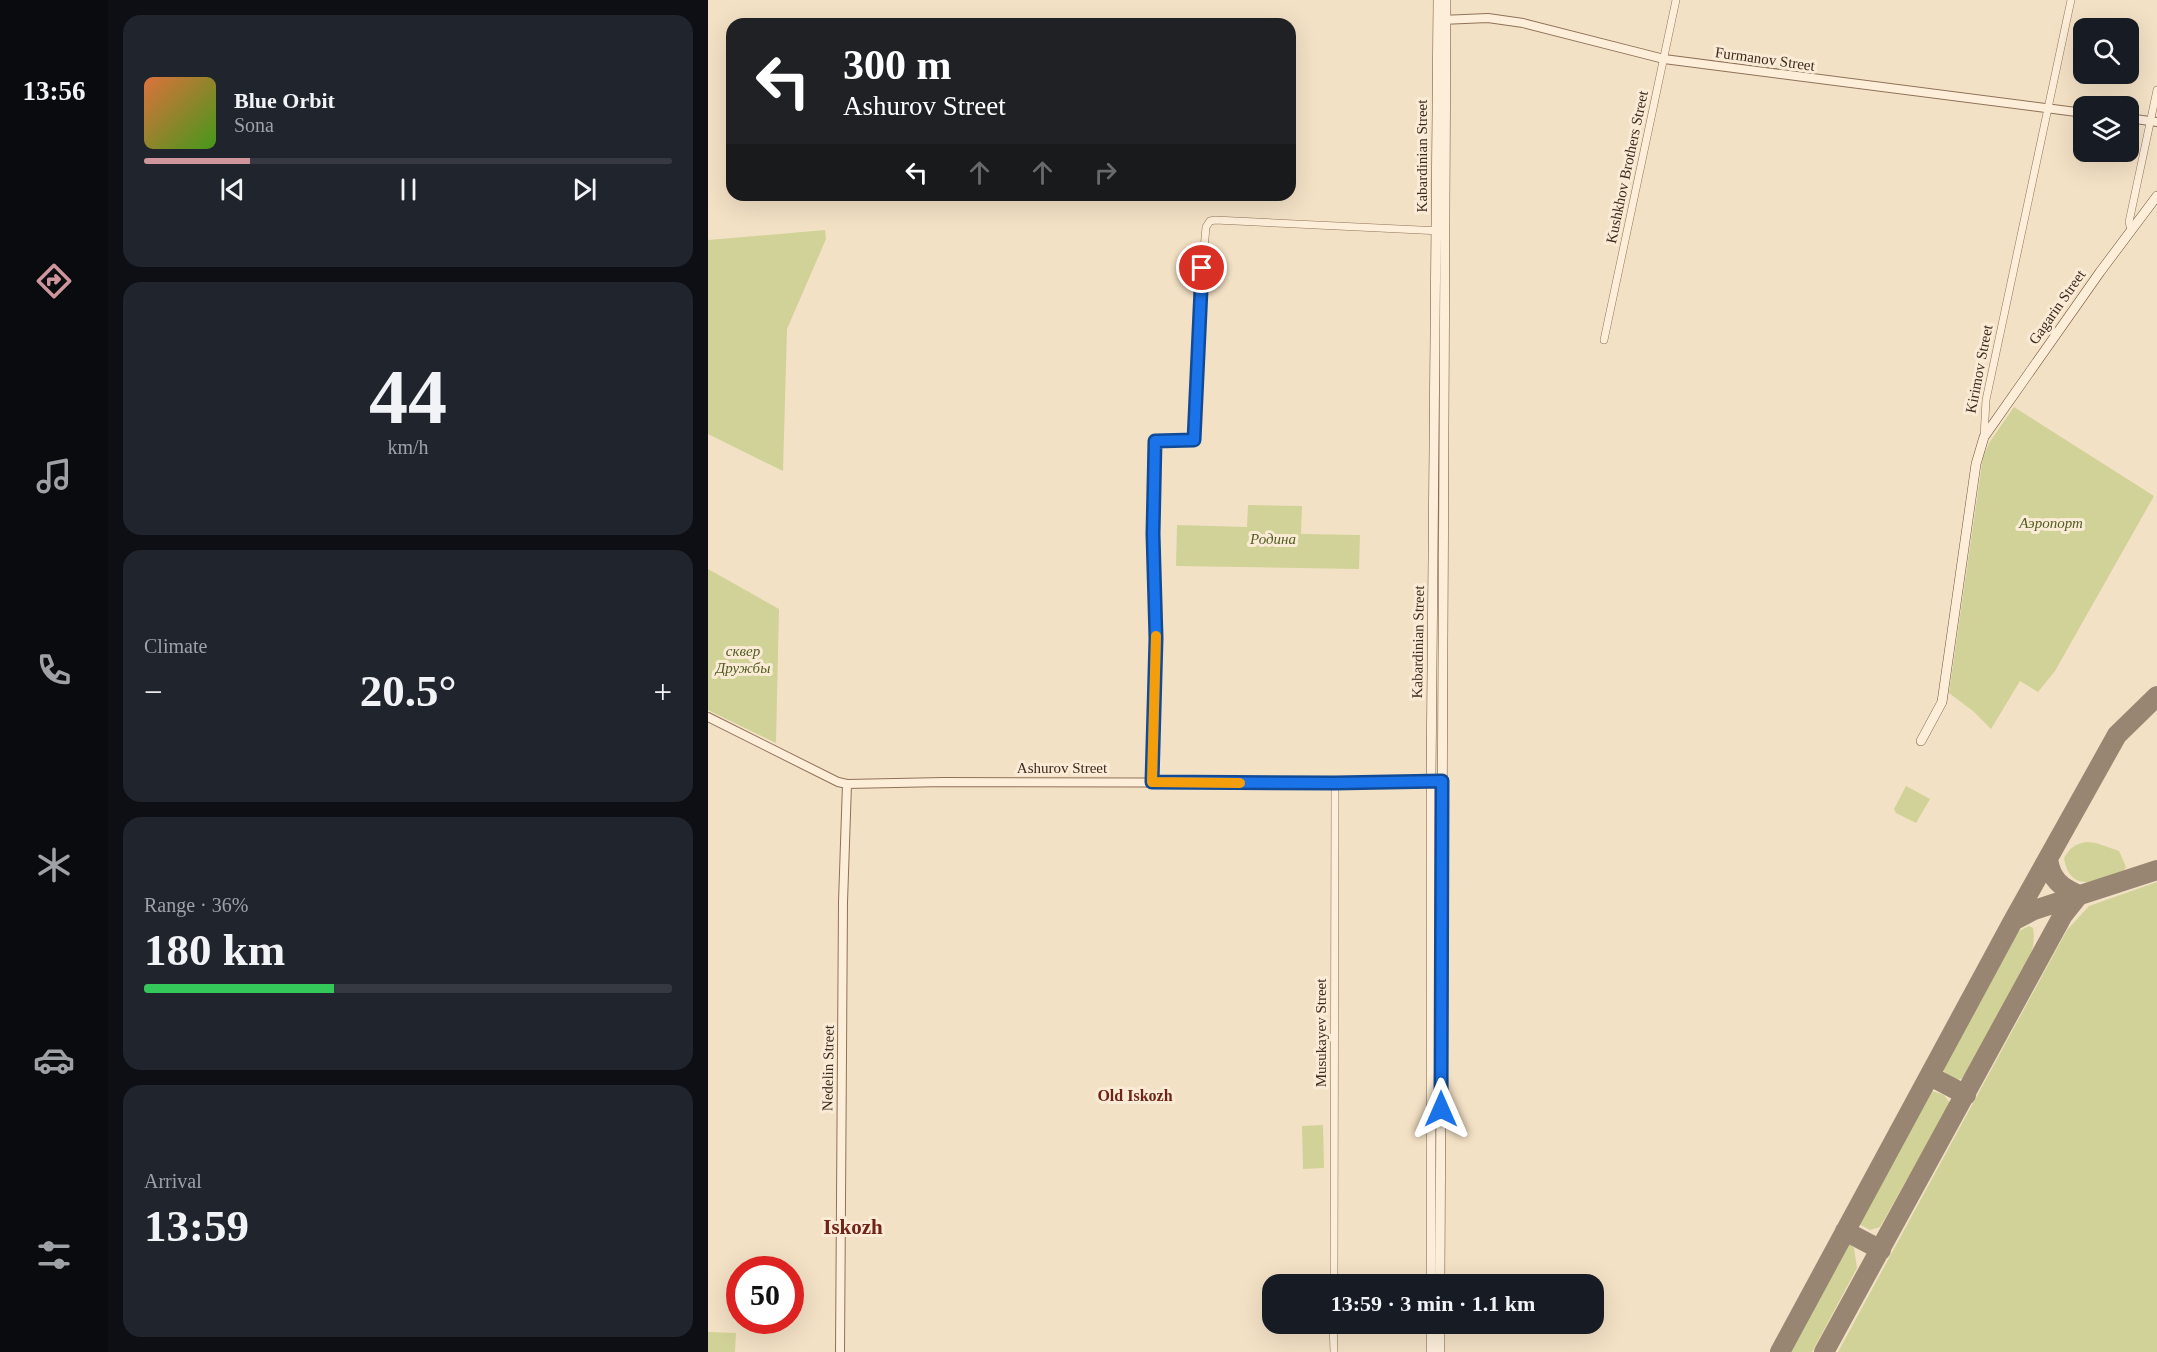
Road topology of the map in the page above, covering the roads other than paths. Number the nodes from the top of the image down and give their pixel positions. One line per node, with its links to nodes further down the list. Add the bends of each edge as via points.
1 (1438, 0): 5 (main road, Kabardinian Street)
2 (1446, 0): 5 (main road, Kabardinian Street)
3 (1676, 0): 6 (street, Kushkhov Brothers Street)
4 (2071, 0): 8 (street, Kirimov Street)
5 (1442, 20): 6 (street, Furmanov Street, via 1488,18 1523,23); 14 (main road, Kabardinian Street)
6 (1664, 59): 8 (street, Furmanov Street); 15 (street, Kushkhov Brothers Street)
7 (2157, 90): 11 (street)
8 (2049, 108): 9 (street, Furmanov Street); 16 (street, Kirimov Street, via 1986,400)
9 (2073, 111)
10 (2139, 119): 11 (street)
11 (2154, 121): 13 (street, via 2129,222)
12 (2157, 196): 13 (main road, Gagarin Street)
13 (2131, 230): 16 (main road, Gagarin Street)
14 (1441, 231): 19 (main road, Kabardinian Street); 20 (main road, Kabardinian Street); 21 (street, via 1215,220 1206,227 1194,440 1155,441)
15 (1604, 340)
16 (1984, 437): 18 (main road, Kirimov Street, via 1976,464 1942,702)
17 (708, 717): 23 (street, Ashurov Street)
18 (1921, 741)
19 (1431, 781): 20 (street, Ashurov Street); 22 (street, Ashurov Street); 25 (main road, Kabardinian Street)
20 (1442, 781): 26 (main road, Kabardinian Street)
21 (1152, 782): 22 (street, Ashurov Street); 23 (street, Ashurov Street)
22 (1335, 783): 24 (street, Musukayev Street)
23 (846, 784): 30 (street, Nedelin Street)
24 (1334, 1274)
25 (1431, 1274)
26 (1440, 1274)
27 (1334, 1334): 31 (street)
28 (1431, 1334): 32 (main road)
29 (1440, 1334): 33 (main road)
30 (840, 1352)
31 (1334, 1352)
32 (1431, 1352)
33 (1440, 1352)

